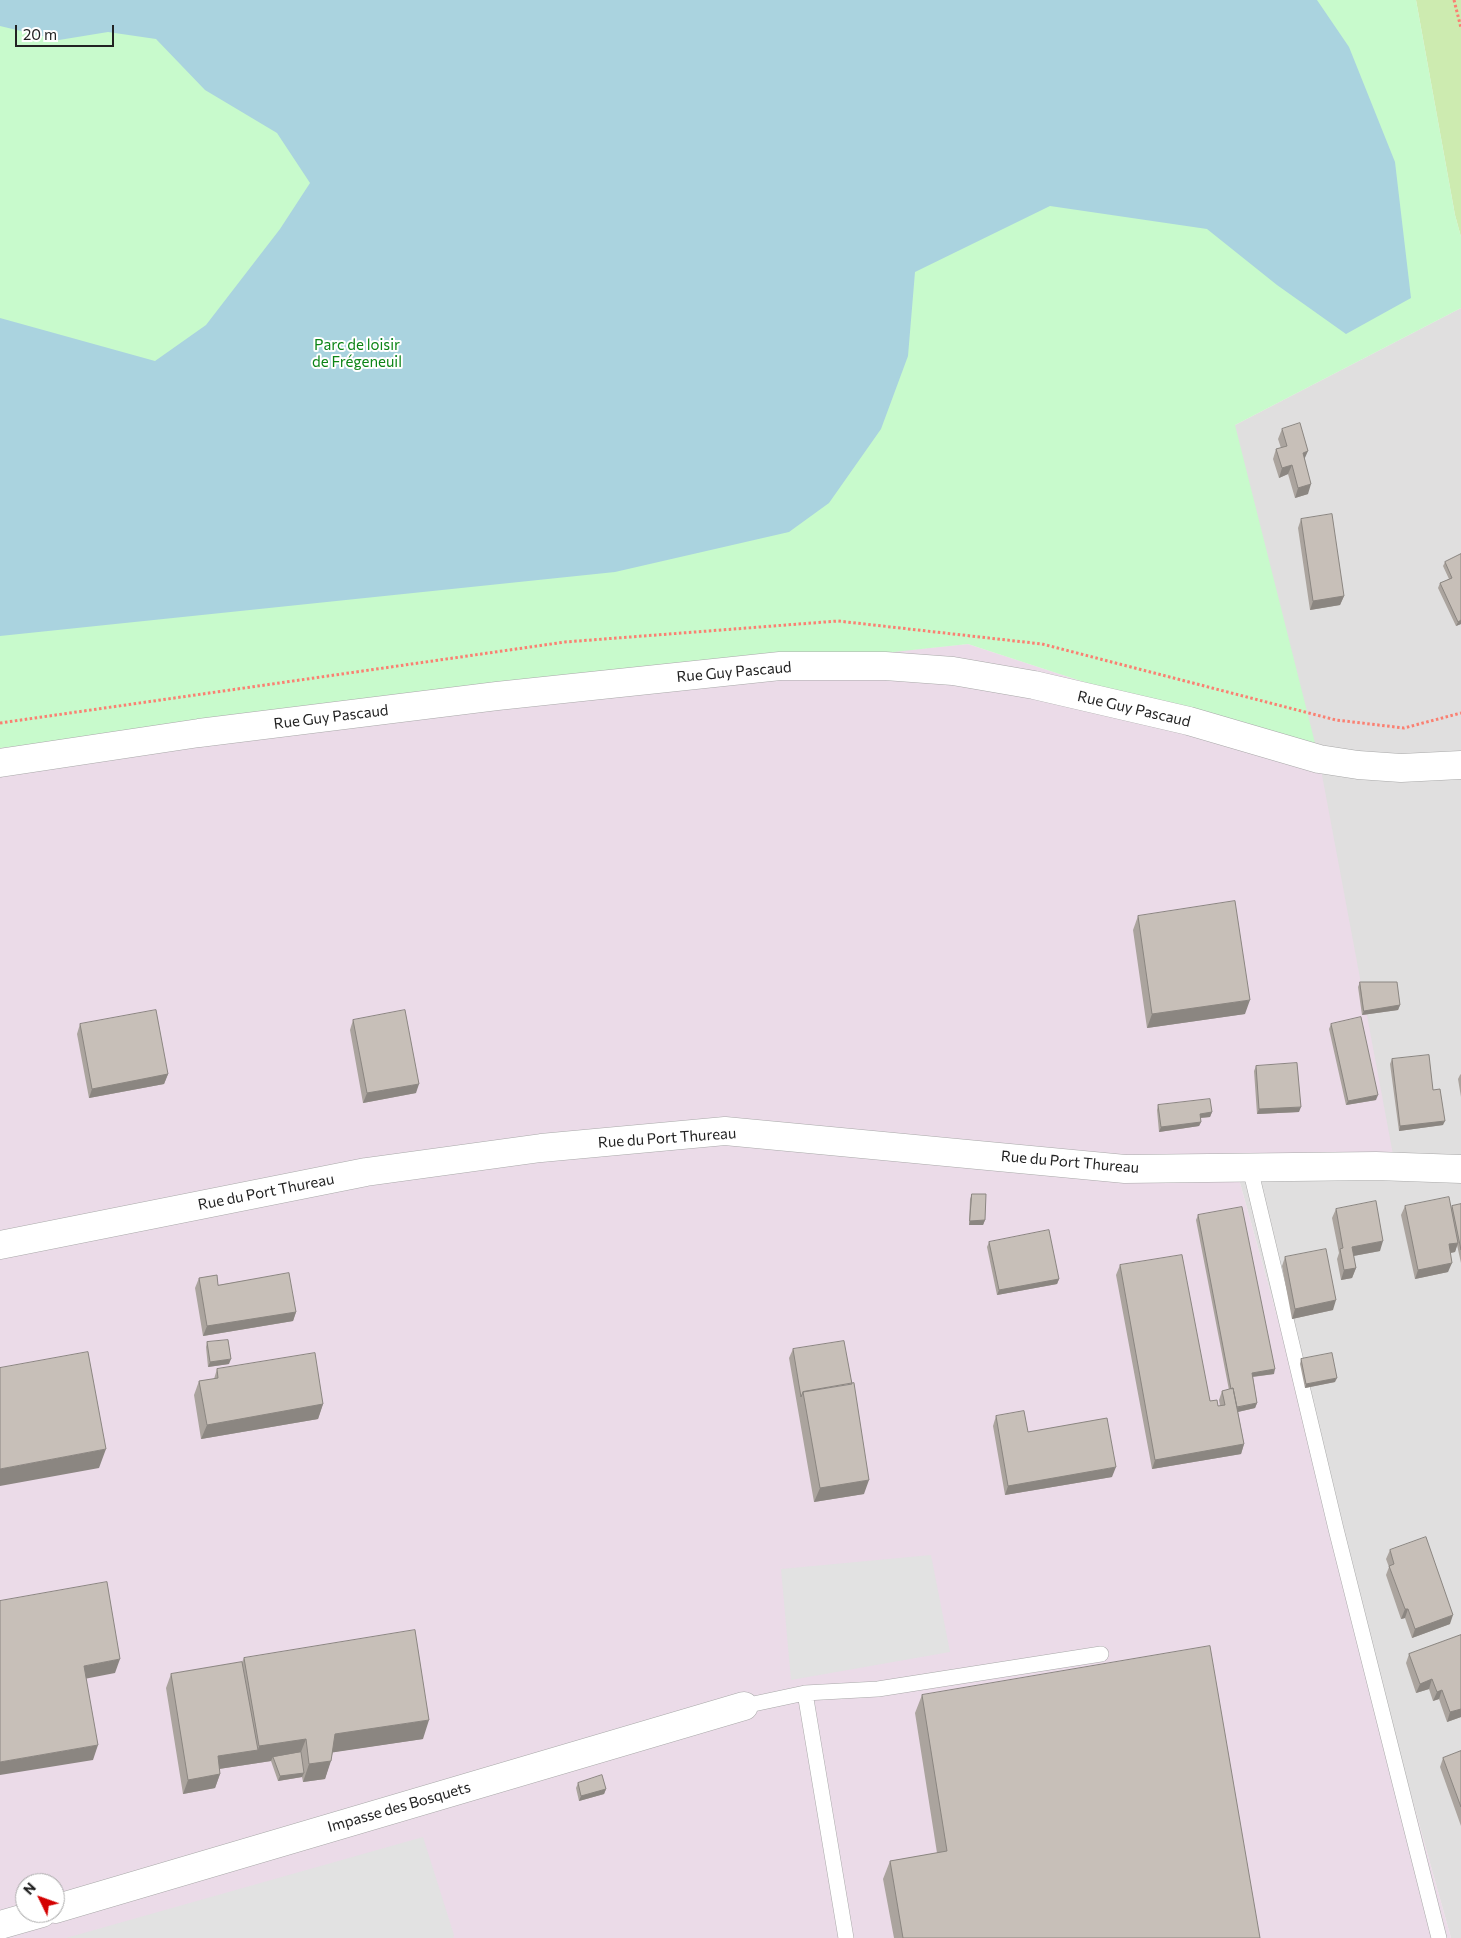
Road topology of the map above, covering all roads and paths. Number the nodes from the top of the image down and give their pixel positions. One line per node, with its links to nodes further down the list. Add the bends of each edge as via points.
1 (1454, 0): 2 (path)
2 (1461, 28)
3 (0, 763): 4 (street, Rue Guy Pascaud, via 199,733 497,696 780,666 885,666 953,671 1034,685 1189,721 1320,759 1358,766)
4 (1461, 765)
5 (1250, 1168): 6 (street, Rue du Port Thureau, via 1376,1166); 7 (street, Rue du Port Thureau, via 1125,1169 725,1131 541,1148 366,1172); 15 (lane, via 1336,1529)
6 (1461, 1169)
7 (0, 1245)
8 (1101, 1654): 9 (lane, via 878,1689)
9 (806, 1692): 10 (lane); 14 (lane)
10 (744, 1706): 11 (street, Impasse des Bosquets)
11 (65, 1906)
12 (15, 1921): 13 (street)
13 (0, 1925)
14 (846, 1938)
15 (1439, 1938)

